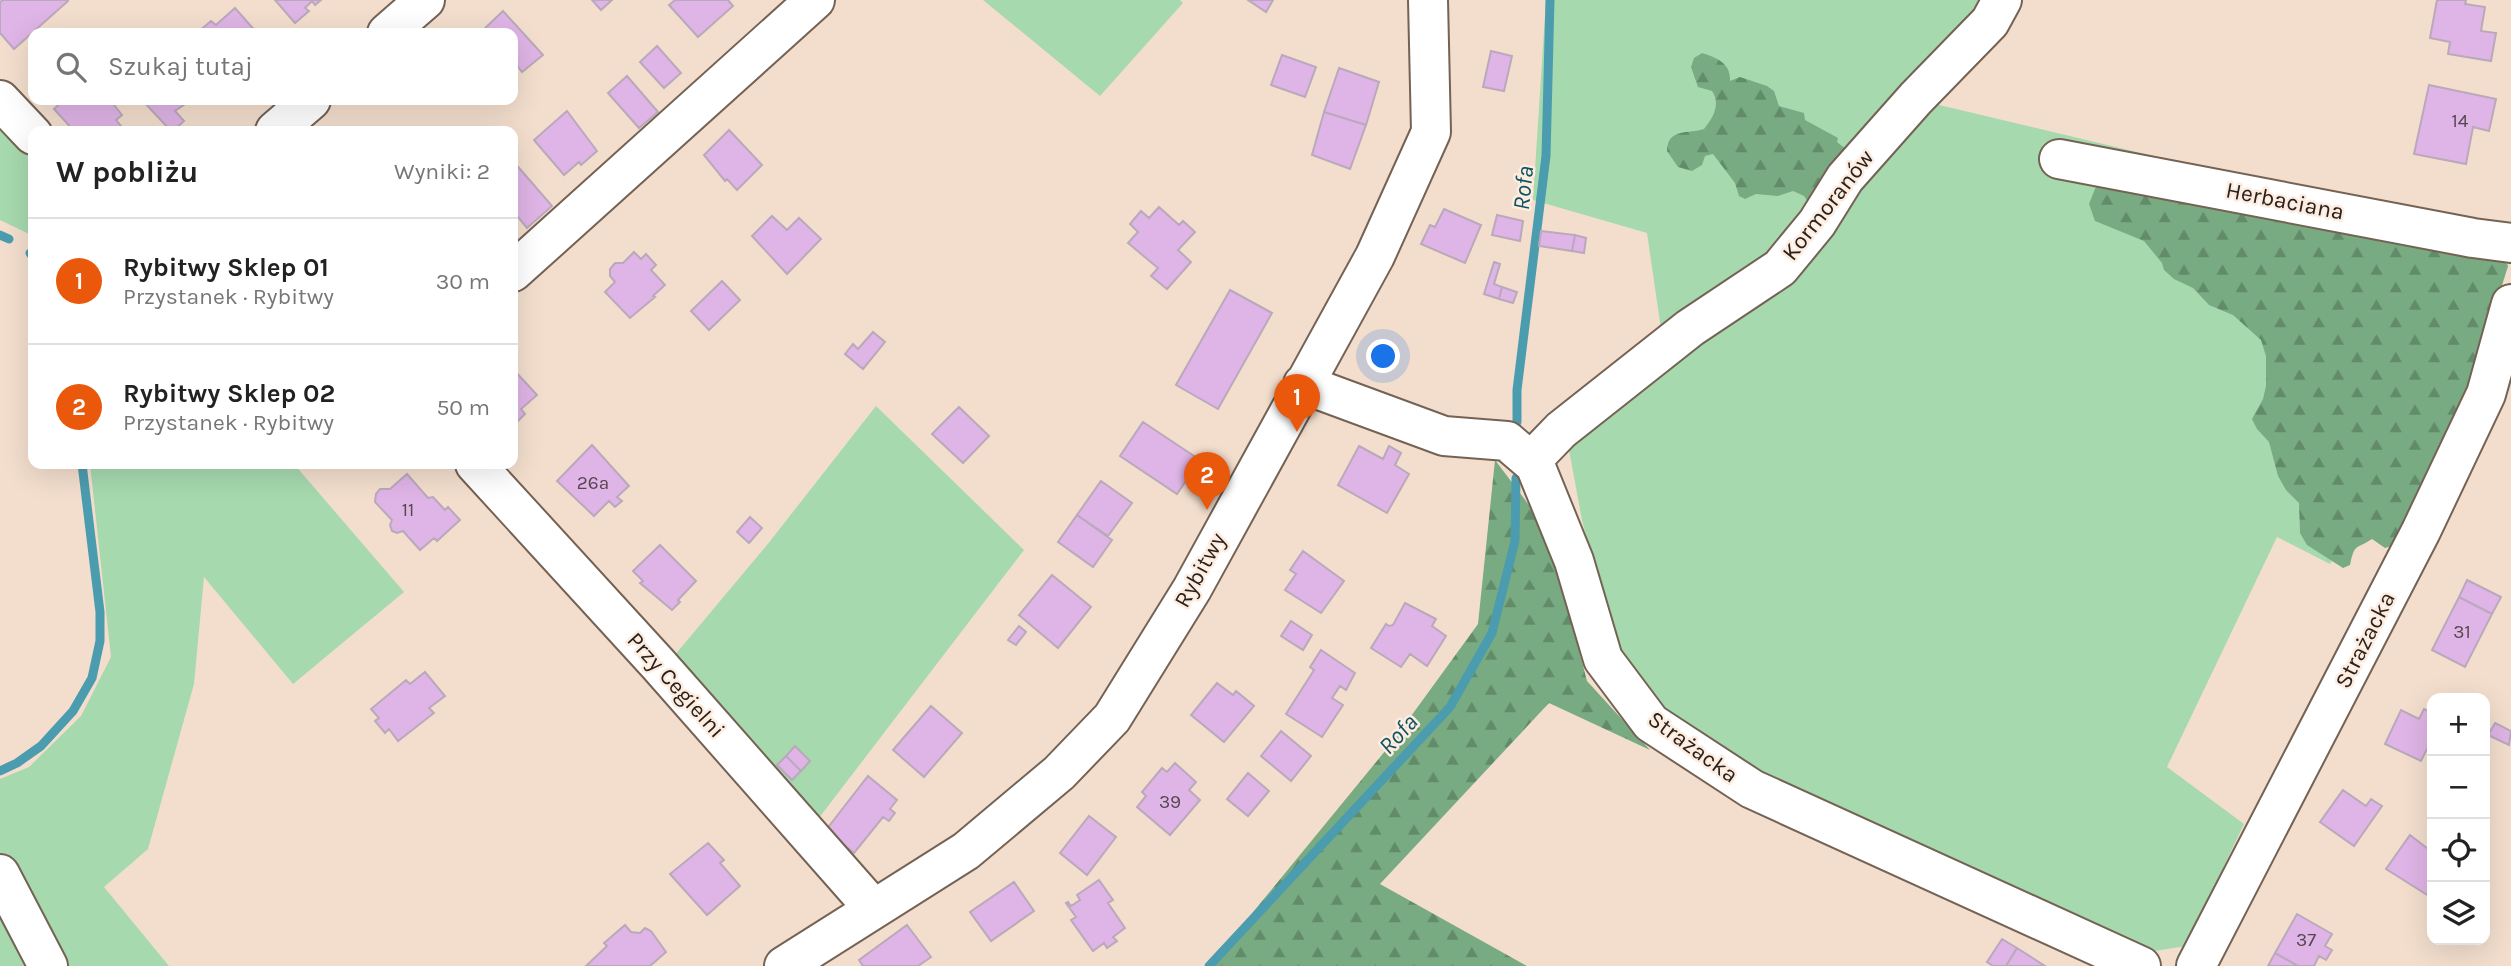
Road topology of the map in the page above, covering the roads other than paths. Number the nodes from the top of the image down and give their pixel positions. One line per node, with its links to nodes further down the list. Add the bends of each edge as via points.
1 (425, 0): 5 (street)
2 (815, 0): 12 (street)
3 (1428, 0): 14 (street, Rybitwy, via 1431,132 1375,256)
4 (2002, 0): 15 (street, Kormoranów, via 1990,22 1845,178 1817,223 1780,268 1679,337 1561,430)
5 (393, 28)
6 (0, 100): 9 (street)
7 (305, 105): 8 (street)
8 (281, 126)
9 (28, 130)
10 (2059, 159): 11 (street, Herbaciana)
11 (2511, 243)
12 (518, 267)
13 (2511, 304): 22 (street, Strażacka, via 2486,394 2445,481)
14 (1303, 384): 15 (street, Strażacka, via 1444,436 1507,441); 18 (street, Rybitwy, via 1192,589 1112,718 1059,773 966,851)
15 (1531, 461): 21 (street, Strażacka, via 1574,561 1603,659 1651,723 1752,789)
16 (480, 469): 18 (street, Przy Cegielni)
17 (0, 874): 19 (street)
18 (874, 909): 20 (street, Rybitwy)
19 (48, 966)
20 (783, 966)
21 (2141, 966)
22 (2196, 966)

